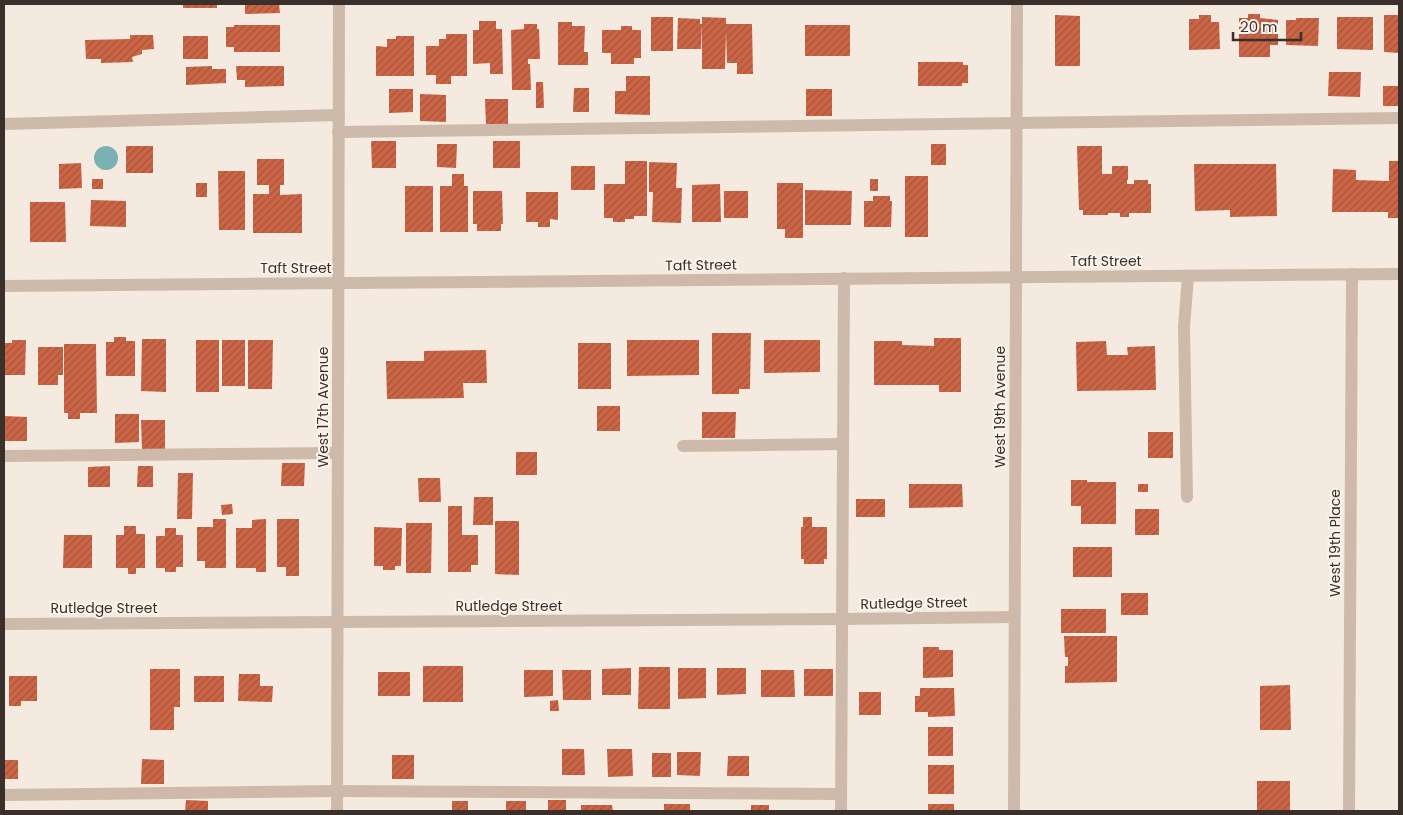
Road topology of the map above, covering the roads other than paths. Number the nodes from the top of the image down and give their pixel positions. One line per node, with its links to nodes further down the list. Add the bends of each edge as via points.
1 (339, 4): 3 (street, West 17th Avenue)
2 (1017, 4): 5 (street, West 19th Avenue)
3 (338, 115): 6 (street); 7 (street, West 17th Avenue)
4 (1399, 118): 5 (street)
5 (1016, 123): 7 (street); 11 (street, West 19th Avenue)
6 (4, 124)
7 (338, 132): 13 (street, West 17th Avenue)
8 (1352, 274): 9 (street, Taft Street); 10 (street, Taft Street); 30 (street, West 19th Place)
9 (1399, 274)
10 (1188, 276): 11 (street, Taft Street); 19 (street, via 1184,327)
11 (1016, 277): 12 (street, Taft Street); 20 (street, West 19th Avenue)
12 (844, 278): 13 (street, Taft Street); 15 (street)
13 (338, 283): 14 (street, Taft Street); 17 (street, West 17th Avenue)
14 (4, 286)
15 (843, 444): 16 (street); 21 (street)
16 (683, 446)
17 (338, 453): 18 (street); 22 (street, West 17th Avenue)
18 (4, 456)
19 (1187, 497)
20 (1014, 617): 21 (street, Rutledge Street); 29 (street, West 19th Avenue)
21 (842, 619): 22 (street, Rutledge Street); 25 (street)
22 (337, 621): 23 (street, Rutledge Street); 24 (street, West 17th Avenue)
23 (4, 624)
24 (337, 791): 25 (street); 26 (street); 27 (street, West 17th Avenue)
25 (841, 794): 28 (street)
26 (4, 795)
27 (337, 811)
28 (841, 811)
29 (1014, 811)
30 (1349, 811)

